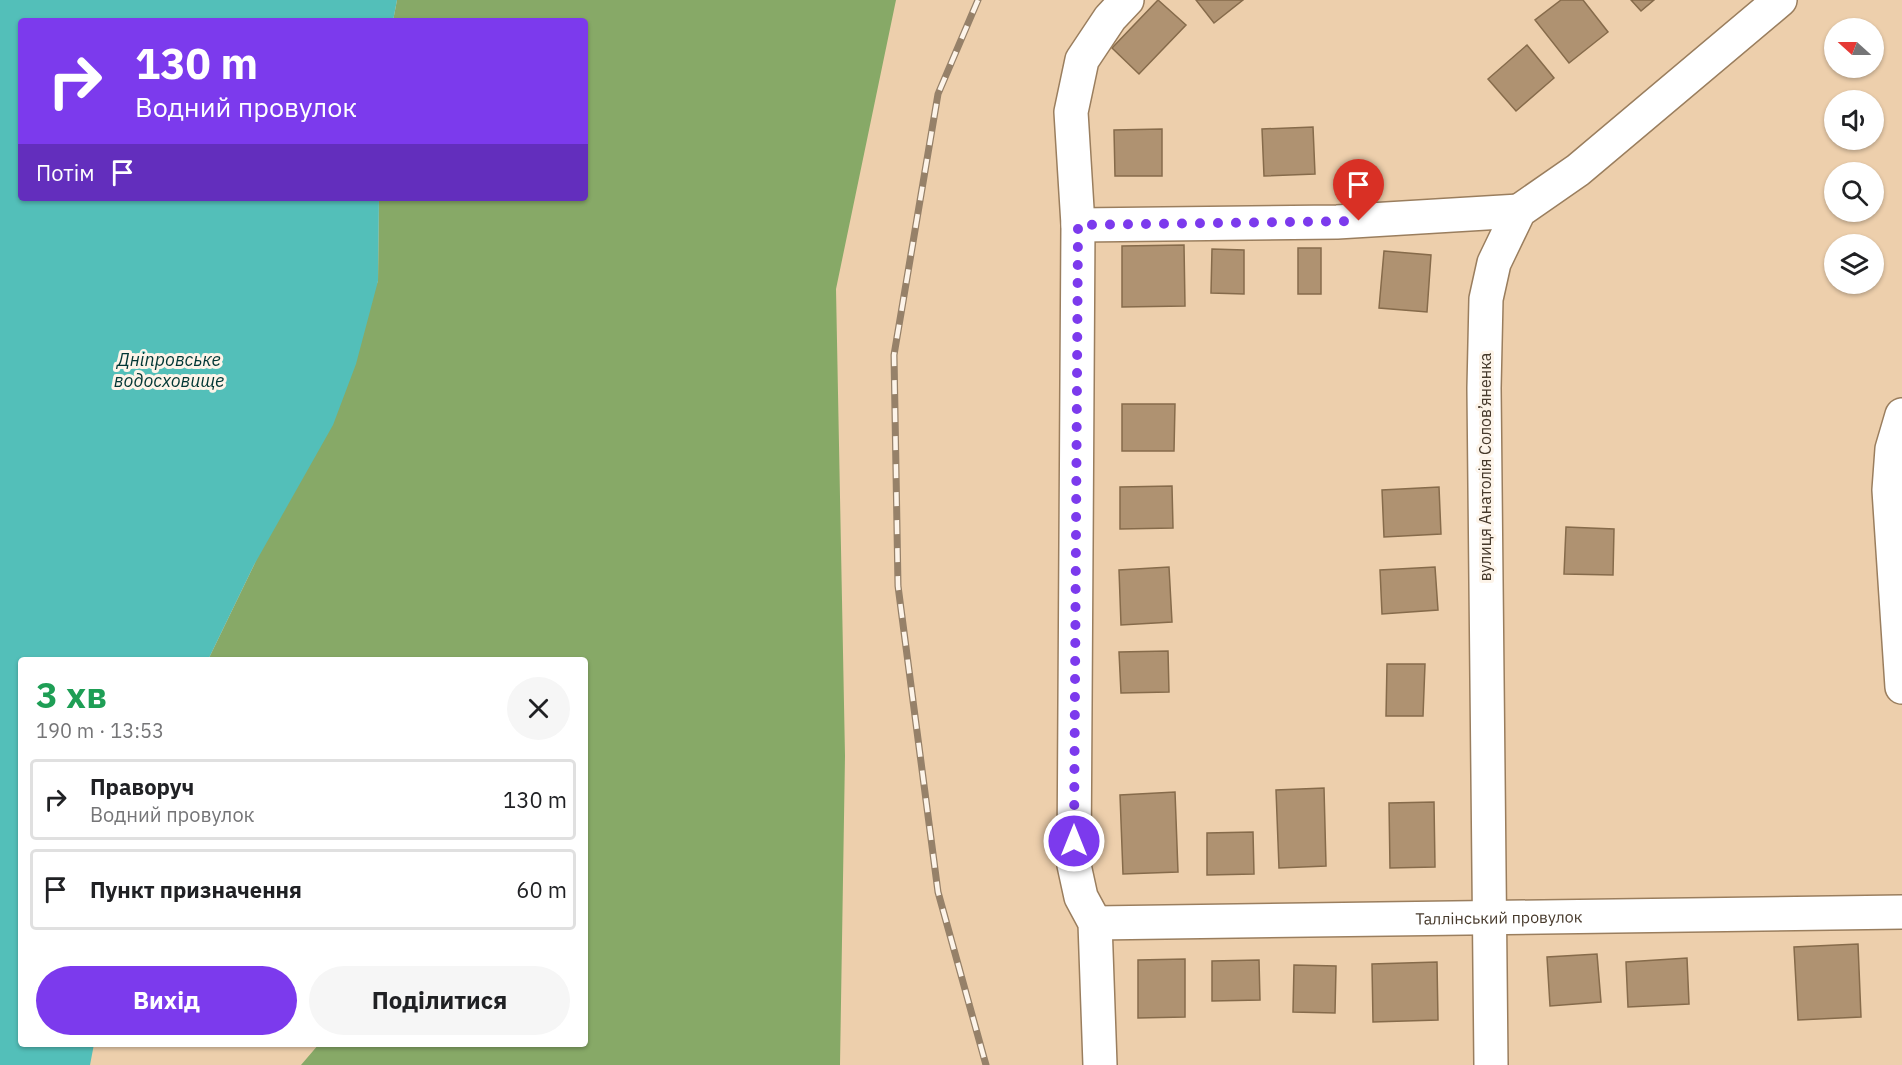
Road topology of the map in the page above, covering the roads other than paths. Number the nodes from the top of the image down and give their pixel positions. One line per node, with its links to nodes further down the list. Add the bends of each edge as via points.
1 (1127, 0): 4 (street, via 1082,60 1073,101)
2 (1780, 0): 3 (street, вулиця Анатолія Солов’яненка, via 1578,170)
3 (1519, 211): 4 (street, via 1336,222); 8 (street, вулиця Анатолія Солов’яненка, via 1494,263 1486,299)
4 (1078, 225): 9 (street, via 1074,865 1082,897)
5 (1902, 415): 6 (street, via 1892,449 1889,490)
6 (1902, 687)
7 (1902, 912): 8 (street, Таллінський провулок)
8 (1487, 917): 9 (street, Таллінський провулок); 11 (street, вулиця Анатолія Солов’яненка)
9 (1095, 923): 10 (street)
10 (1100, 1065)
11 (1491, 1065)

